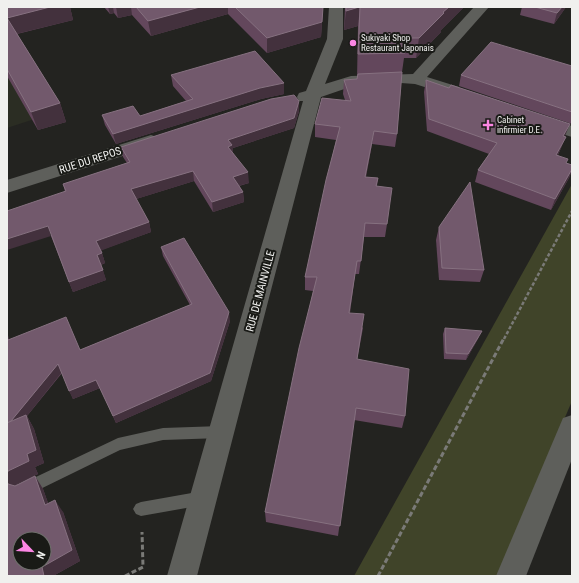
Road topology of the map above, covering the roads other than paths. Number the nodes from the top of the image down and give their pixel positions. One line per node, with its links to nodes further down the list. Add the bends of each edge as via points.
1 (336, 7): 4 (street, RUE DE MAINVILLE, via 335,39)
2 (482, 7): 3 (street)
3 (417, 79): 4 (street, via 351,80); 5 (street)
4 (312, 95): 6 (street); 12 (street, RUE DE MAINVILLE)
5 (469, 97)
6 (290, 100)
7 (528, 117): 8 (street)
8 (572, 132)
9 (170, 135): 10 (street, RUE DU REPOS)
10 (7, 187)
11 (572, 426): 17 (street)
12 (221, 432): 13 (lane, via 164,434 118,444); 14 (street, RUE DE MAINVILLE)
13 (23, 490)
14 (203, 498): 15 (lane); 16 (street, RUE DE MAINVILLE)
15 (141, 510)
16 (182, 576)
17 (511, 576)

